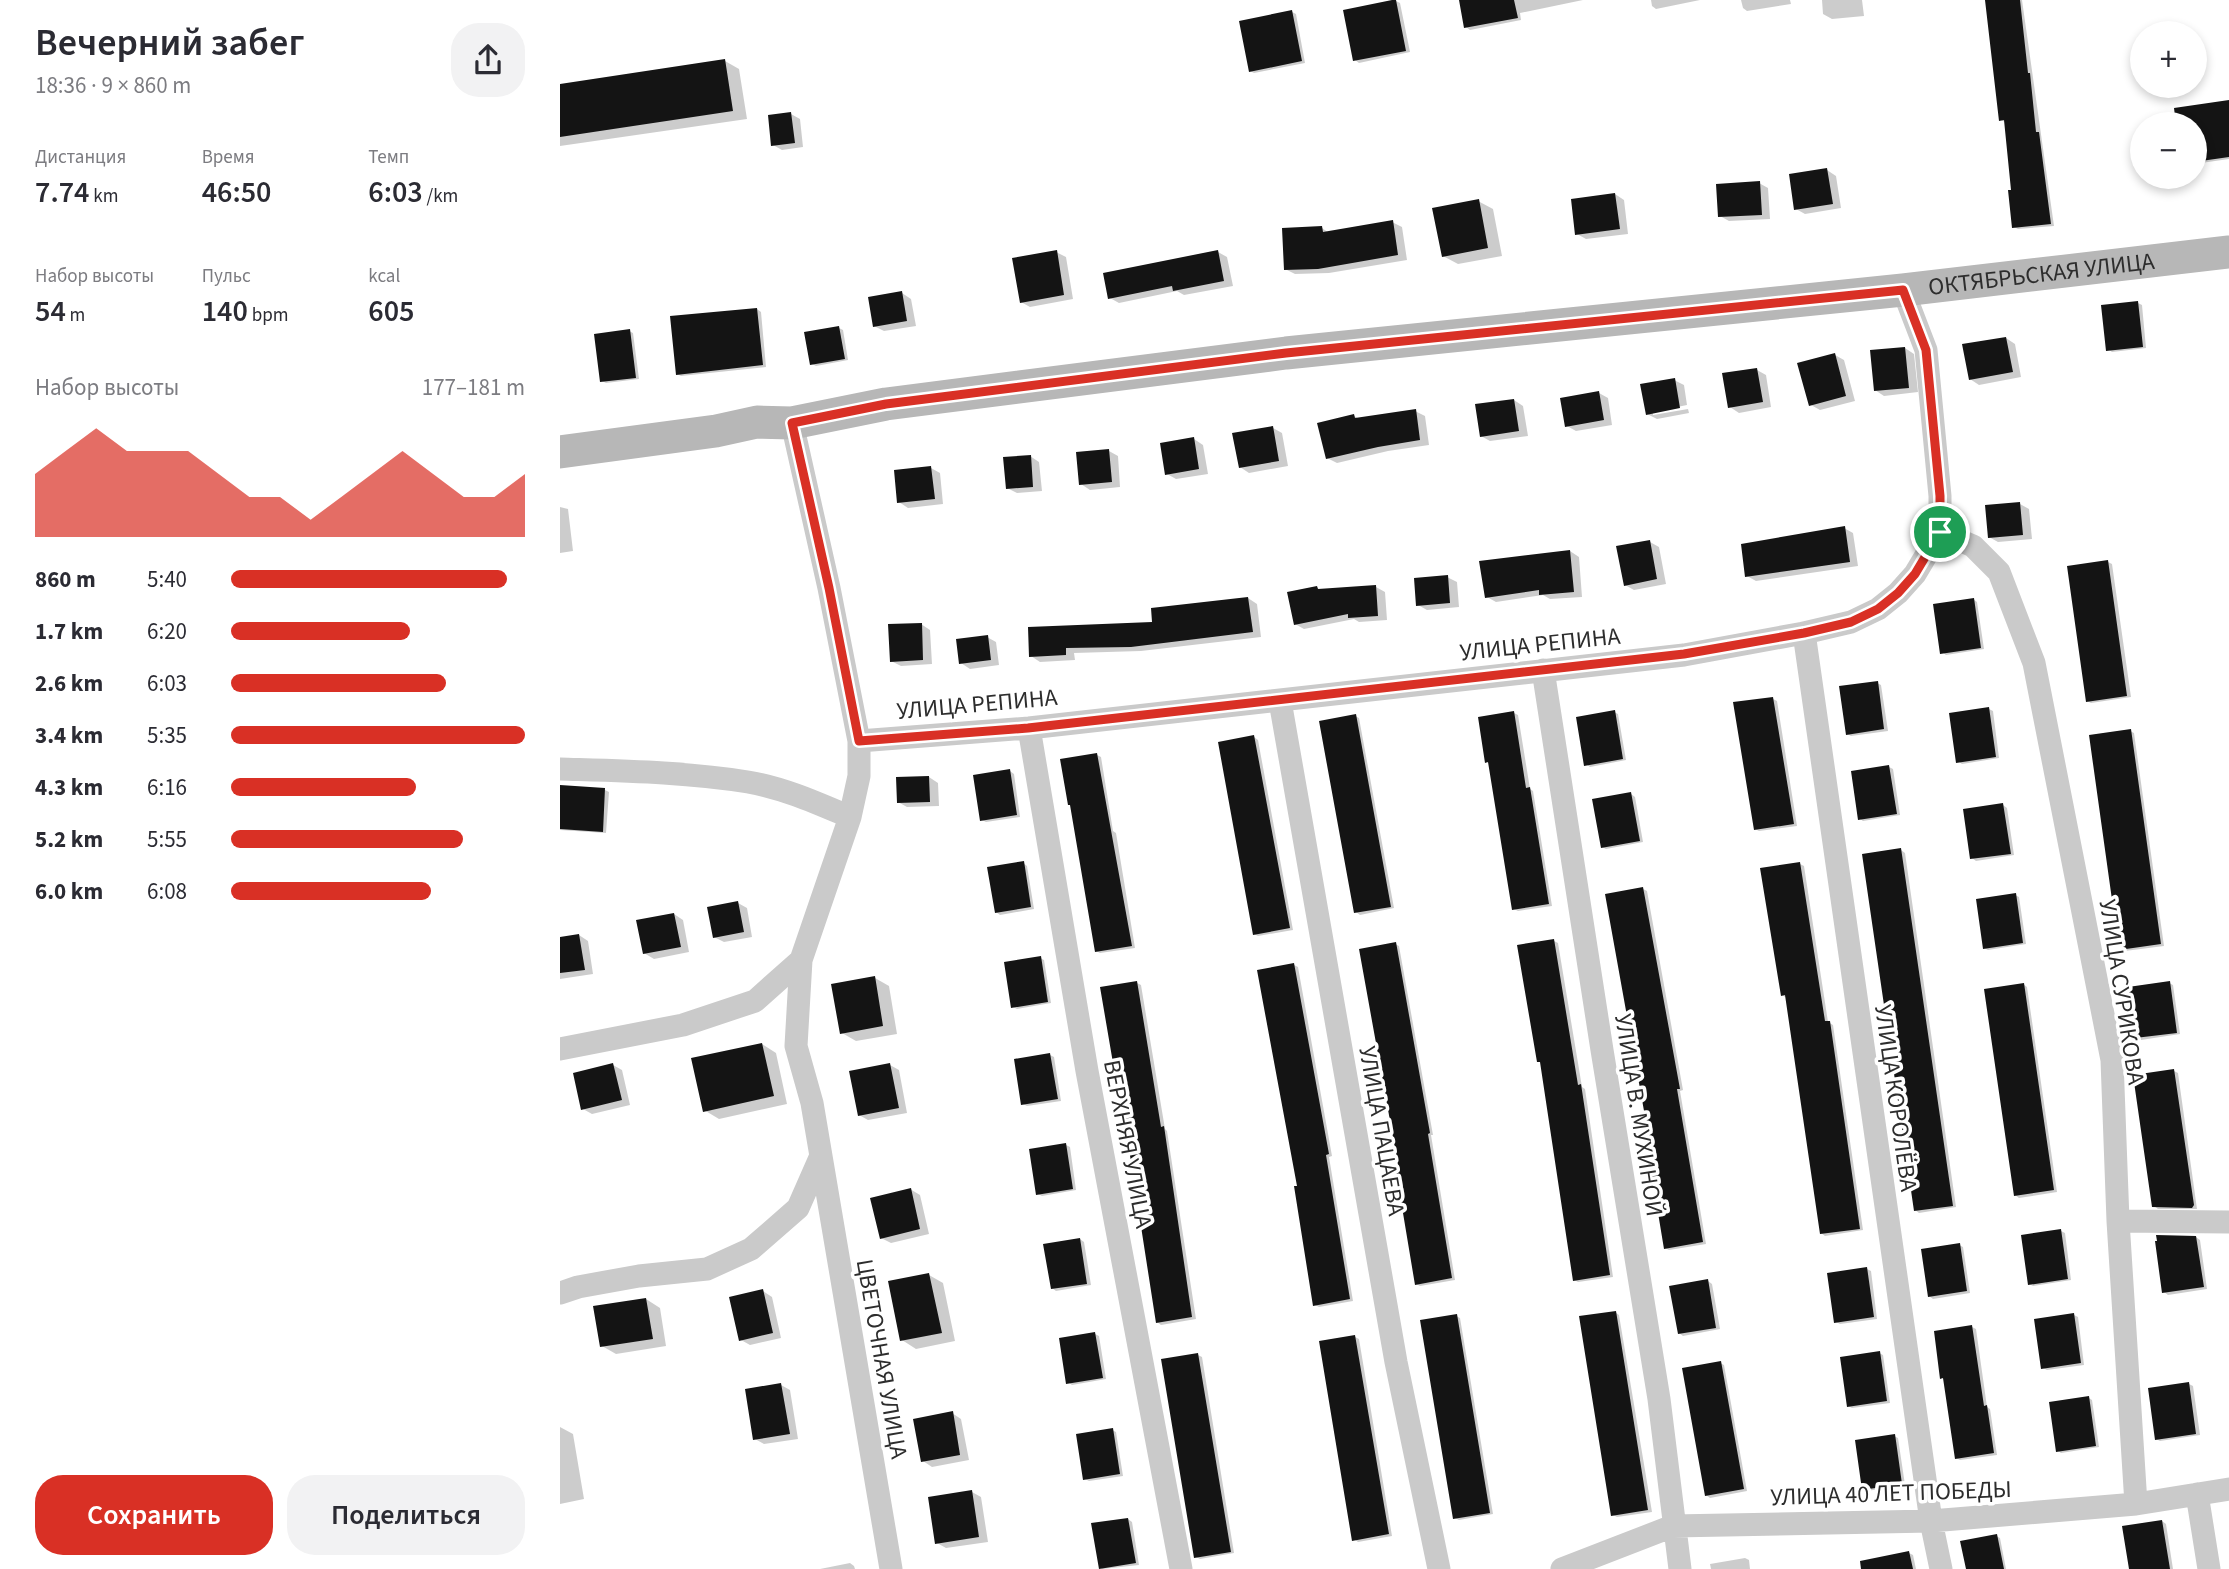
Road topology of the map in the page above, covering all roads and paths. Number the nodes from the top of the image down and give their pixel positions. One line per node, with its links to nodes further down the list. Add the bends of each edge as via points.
1 (2229, 252): 2 (main road, ОКТЯБРЬСКАЯ УЛИЦА)
2 (1903, 290): 3 (main road, ОКТЯБРЬСКАЯ УЛИЦА, via 1286,353 886,404); 5 (street, via 1926,350)
3 (792, 423): 4 (main road, ОКТЯБРЬСКАЯ УЛИЦА, via 757,422); 10 (street)
4 (560, 452)
5 (1940, 532): 6 (street, УЛИЦА РЕПИНА, via 1915,574 1878,609 1851,622); 16 (street, УЛИЦА СУРИКОВА, via 1973,545 1999,572 2034,663 2112,1059)
6 (1804, 633): 7 (street, УЛИЦА РЕПИНА, via 1684,654); 22 (street, УЛИЦА КОРОЛЁВА)
7 (1543, 670): 8 (street, УЛИЦА РЕПИНА); 23 (street, УЛИЦА В. МУХИНОЙ, via 1659,1399)
8 (1280, 701): 9 (street, УЛИЦА РЕПИНА); 26 (street, УЛИЦА ПАЦАЕВА, via 1396,1362)
9 (1028, 728): 10 (street, УЛИЦА РЕПИНА); 25 (street, ВЕРХНЯЯ УЛИЦА)
10 (859, 741): 12 (street, via 859,776)
11 (560, 769): 12 (street, via 750,782 799,795)
12 (850, 817): 13 (street)
13 (801, 960): 14 (street, via 755,1001 682,1025); 15 (street, ЦВЕТОЧНАЯ УЛИЦА, via 796,1046)
14 (560, 1049)
15 (820, 1158): 18 (street, via 798,1208 751,1249 706,1269 639,1276); 24 (street, ЦВЕТОЧНАЯ УЛИЦА)
16 (2118, 1221): 17 (street); 21 (street, УЛИЦА СУРИКОВА)
17 (2229, 1222)
18 (560, 1293)
19 (2229, 1489): 20 (street, УЛИЦА 40 ЛЕТ ПОБЕДЫ)
20 (2197, 1494): 21 (street, УЛИЦА 40 ЛЕТ ПОБЕДЫ); 30 (street)
21 (2136, 1504): 22 (street, УЛИЦА 40 ЛЕТ ПОБЕДЫ)
22 (1931, 1521): 23 (street, УЛИЦА 40 ЛЕТ ПОБЕДЫ); 29 (street, УЛИЦА КОРОЛЁВА)
23 (1673, 1525): 27 (street, УЛИЦА 40 ЛЕТ ПОБЕДЫ); 28 (street, УЛИЦА В. МУХИНОЙ)
24 (891, 1569)
25 (1181, 1569)
26 (1439, 1569)
27 (1562, 1569)
28 (1680, 1569)
29 (1941, 1569)
30 (2209, 1569)

